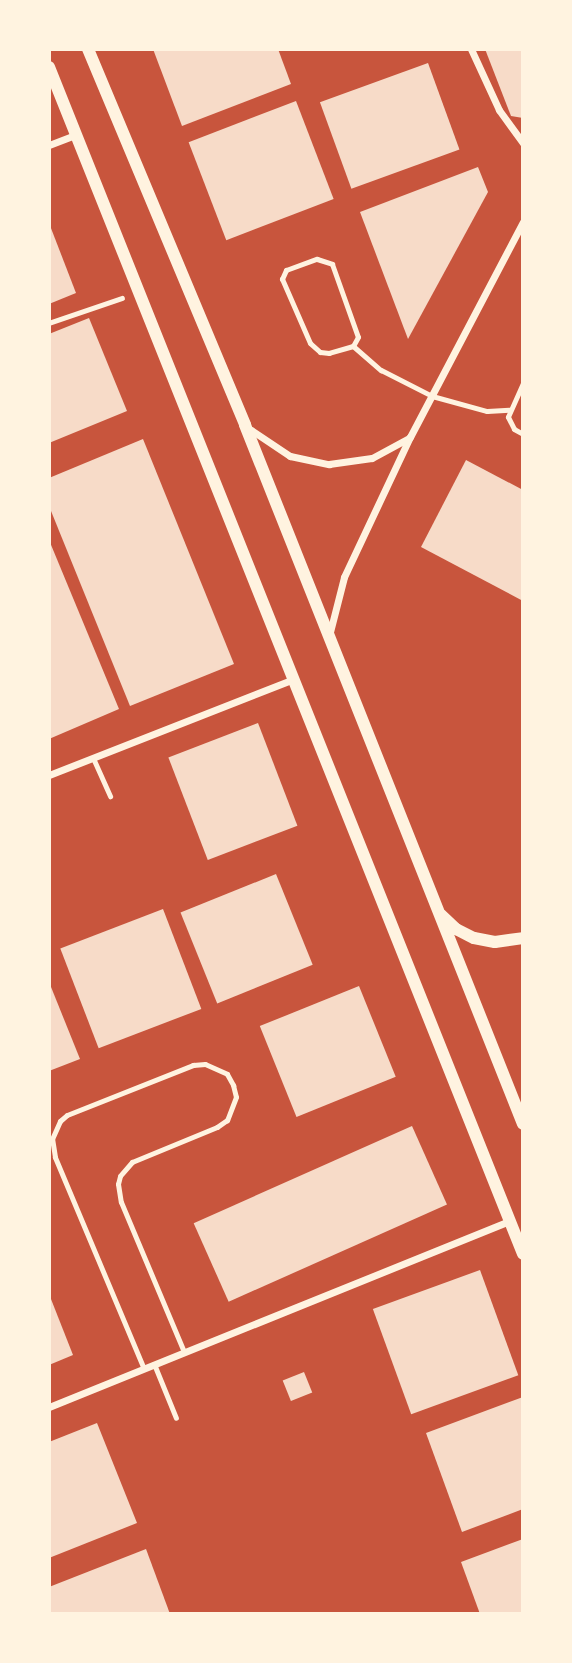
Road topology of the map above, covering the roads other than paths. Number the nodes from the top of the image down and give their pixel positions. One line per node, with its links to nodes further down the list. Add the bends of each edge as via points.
1 (471, 49): 5 (street, via 499,110)
2 (87, 51): 12 (street)
3 (49, 67): 4 (street)
4 (77, 134): 6 (street); 16 (street)
5 (523, 143)
6 (49, 145)
7 (523, 222): 10 (street)
8 (353, 346): 8 (lane, via 357,334 332,264 317,259 286,270 283,283 312,347 329,353); 10 (lane, via 381,370)
9 (523, 383): 11 (lane)
10 (432, 396): 11 (lane, via 487,411); 14 (street)
11 (509, 410): 13 (lane, via 511,423)
12 (245, 425): 14 (street, via 290,456 329,464 372,458); 15 (street)
13 (523, 434)
14 (410, 437): 15 (street, via 344,577)
15 (329, 638): 20 (street)
16 (294, 679): 17 (street); 23 (street)
17 (93, 758): 18 (street); 19 (lane)
18 (49, 775)
19 (110, 796)
20 (439, 913): 21 (street, via 474,938 495,942); 22 (street)
21 (523, 937)
22 (523, 1124)
23 (510, 1221): 24 (street); 25 (street)
24 (523, 1254)
25 (184, 1352): 26 (street); 27 (lane, via 121,1202 118,1184 132,1162 227,1119 236,1097 233,1085 227,1074 205,1064 67,1115 52,1139 55,1157)
26 (154, 1364): 27 (street); 29 (lane)
27 (144, 1369): 28 (street)
28 (49, 1407)
29 (176, 1418)

